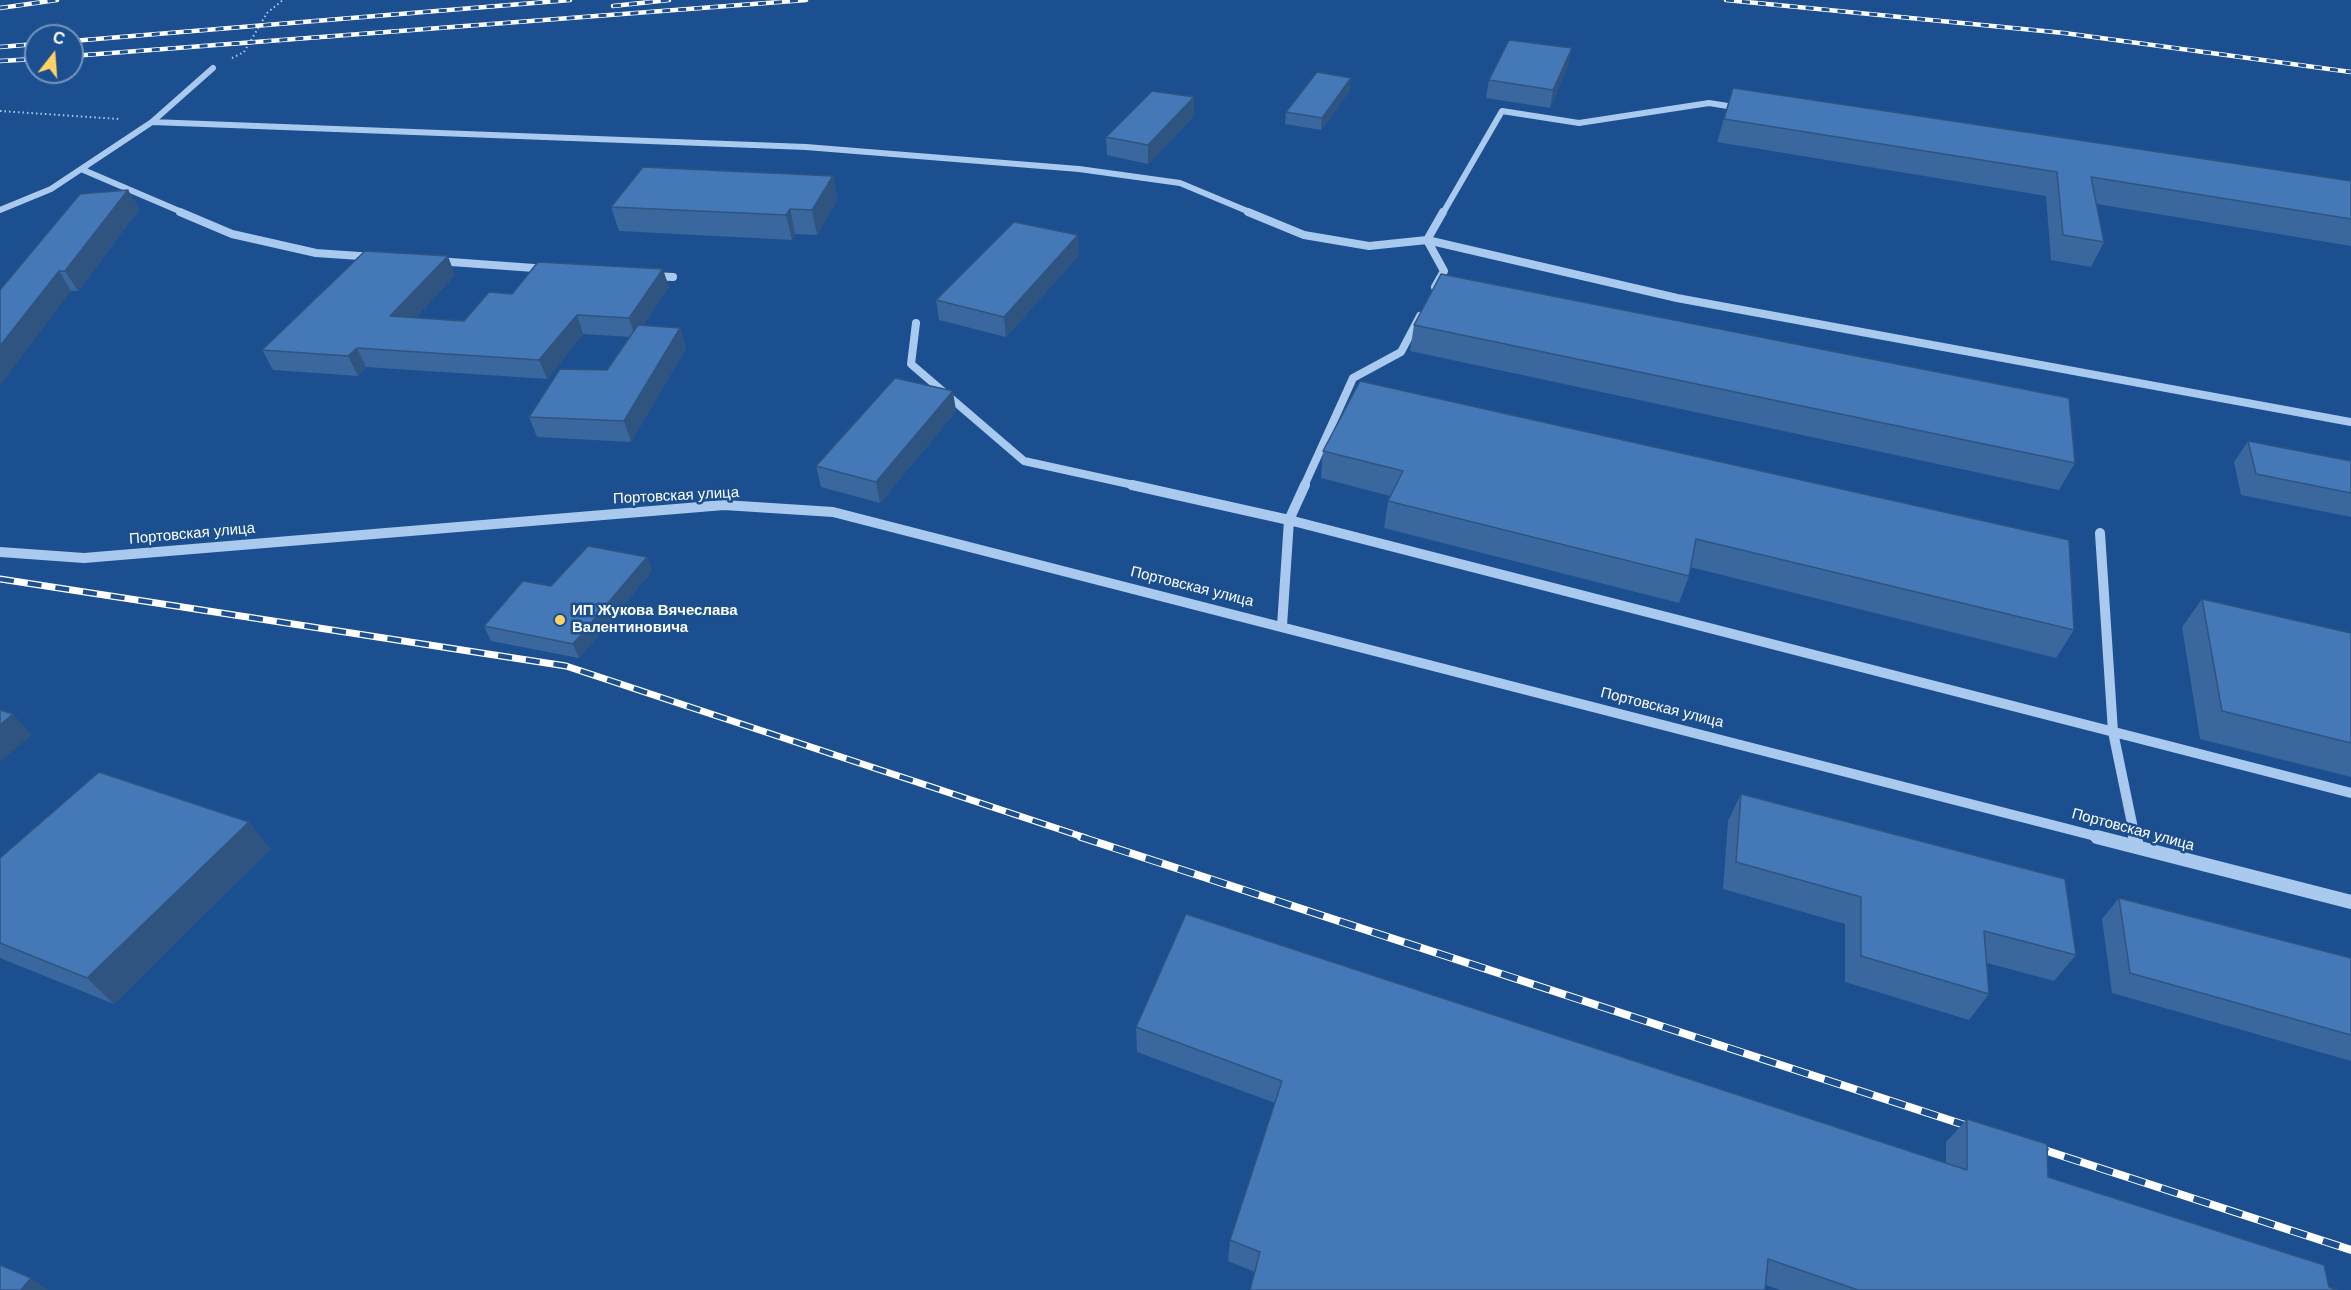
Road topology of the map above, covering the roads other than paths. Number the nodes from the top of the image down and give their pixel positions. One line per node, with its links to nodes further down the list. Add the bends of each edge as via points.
1 (213, 68): 3 (street)
2 (1744, 109): 6 (street, via 1709,103 1579,123 1502,111)
3 (153, 121): 4 (street); 6 (street, via 806,147 1078,169 1180,183 1304,235 1369,246)
4 (81, 169): 5 (street, via 51,189); 7 (street, via 232,234 316,253)
5 (0, 210)
6 (1427, 240): 12 (street, via 1444,271); 15 (street, via 1677,298)
7 (387, 258)
8 (423, 260): 9 (street)
9 (554, 269)
10 (649, 276): 11 (street)
11 (673, 277)
12 (1433, 291)
13 (1422, 311): 16 (street, via 1401,352 1353,378)
14 (916, 323): 16 (street, via 911,364 1024,461)
15 (2351, 422)
16 (1288, 520): 19 (street); 20 (street)
17 (2100, 533): 20 (street)
18 (0, 552): 19 (street, Портовская улица, via 84,558 724,505 833,512)
19 (1282, 626): 22 (street, Портовская улица)
20 (2113, 732): 21 (street); 22 (street)
21 (2351, 793)
22 (2137, 847): 23 (street, Портовская улица)
23 (2351, 902)

